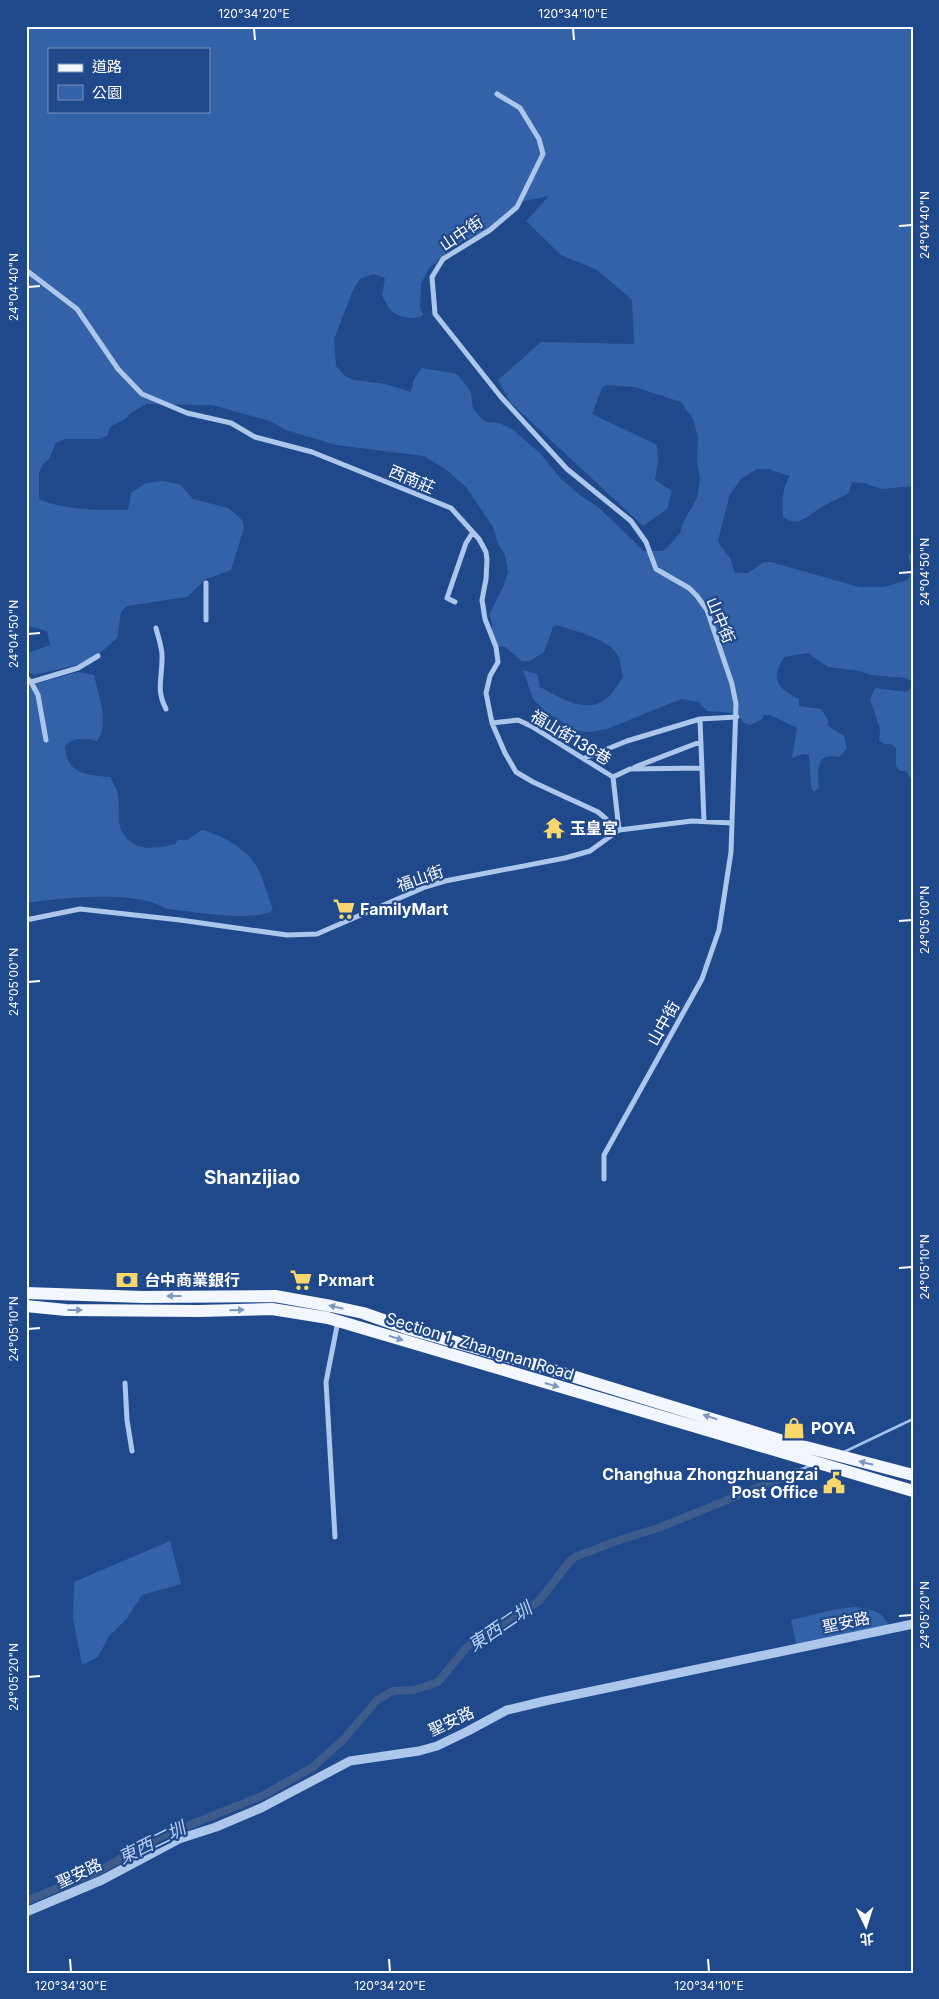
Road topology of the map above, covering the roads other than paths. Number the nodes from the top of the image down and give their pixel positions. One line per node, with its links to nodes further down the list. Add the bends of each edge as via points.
1 (497, 94): 12 (street, 山中街, via 520,108 539,139 543,154 518,207 490,230 443,259 432,277 435,314 502,397 567,469 632,521 646,542 656,569 698,596 707,610 721,649 732,684)
2 (26, 270): 3 (street, 西南莊, via 76,309 118,369 142,394 187,413 231,423 255,437 312,452 451,508)
3 (473, 532): 5 (street, via 447,598); 14 (street, 西南莊, via 486,552 482,600 498,662 486,693)
4 (206, 584): 6 (street)
5 (455, 602)
6 (206, 620)
7 (156, 628): 11 (street, via 163,658 159,677 160,698)
8 (98, 656): 10 (street, via 78,668)
9 (26, 677): 10 (street)
10 (31, 682): 15 (street, via 38,695)
11 (166, 709)
12 (737, 717): 13 (street); 22 (street, 山中街)
13 (700, 720): 16 (street); 17 (street, via 627,741)
14 (492, 723): 17 (street, 福山街136巷, via 518,720); 23 (street, 西南莊, via 516,772 598,812)
15 (46, 740)
16 (700, 742): 18 (street); 19 (street)
17 (584, 758): 20 (street, 福山街136巷)
18 (701, 768): 19 (street); 21 (street)
19 (630, 769): 20 (street)
20 (613, 777): 23 (street, 福山街136巷)
21 (704, 822): 22 (street, 福山街); 23 (street, 福山街)
22 (732, 822): 25 (street, 山中街, via 732,852 719,930 705,970 604,1154)
23 (619, 830): 24 (street, 福山街, via 590,851 425,887 317,934 287,935 80,908)
24 (26, 920)
25 (604, 1179)
26 (26, 1293): 31 (main road, Section 1, Zhangnan Road, one-way to 26, via 783,1441 542,1366 331,1306 275,1296 143,1297)
27 (26, 1306): 28 (main road, Section 1, Zhangnan Road, one-way to 28, via 66,1310 272,1309)
28 (338, 1321): 32 (main road, Section 1, Zhangnan Road, one-way to 32); 33 (street, via 326,1382)
29 (125, 1383): 30 (street)
30 (132, 1450)
31 (913, 1476)
32 (913, 1491)
33 (335, 1537)
34 (913, 1624): 35 (street, 聖安路, via 507,1710 437,1746 350,1761 261,1808 179,1839 102,1880)
35 (26, 1912)

